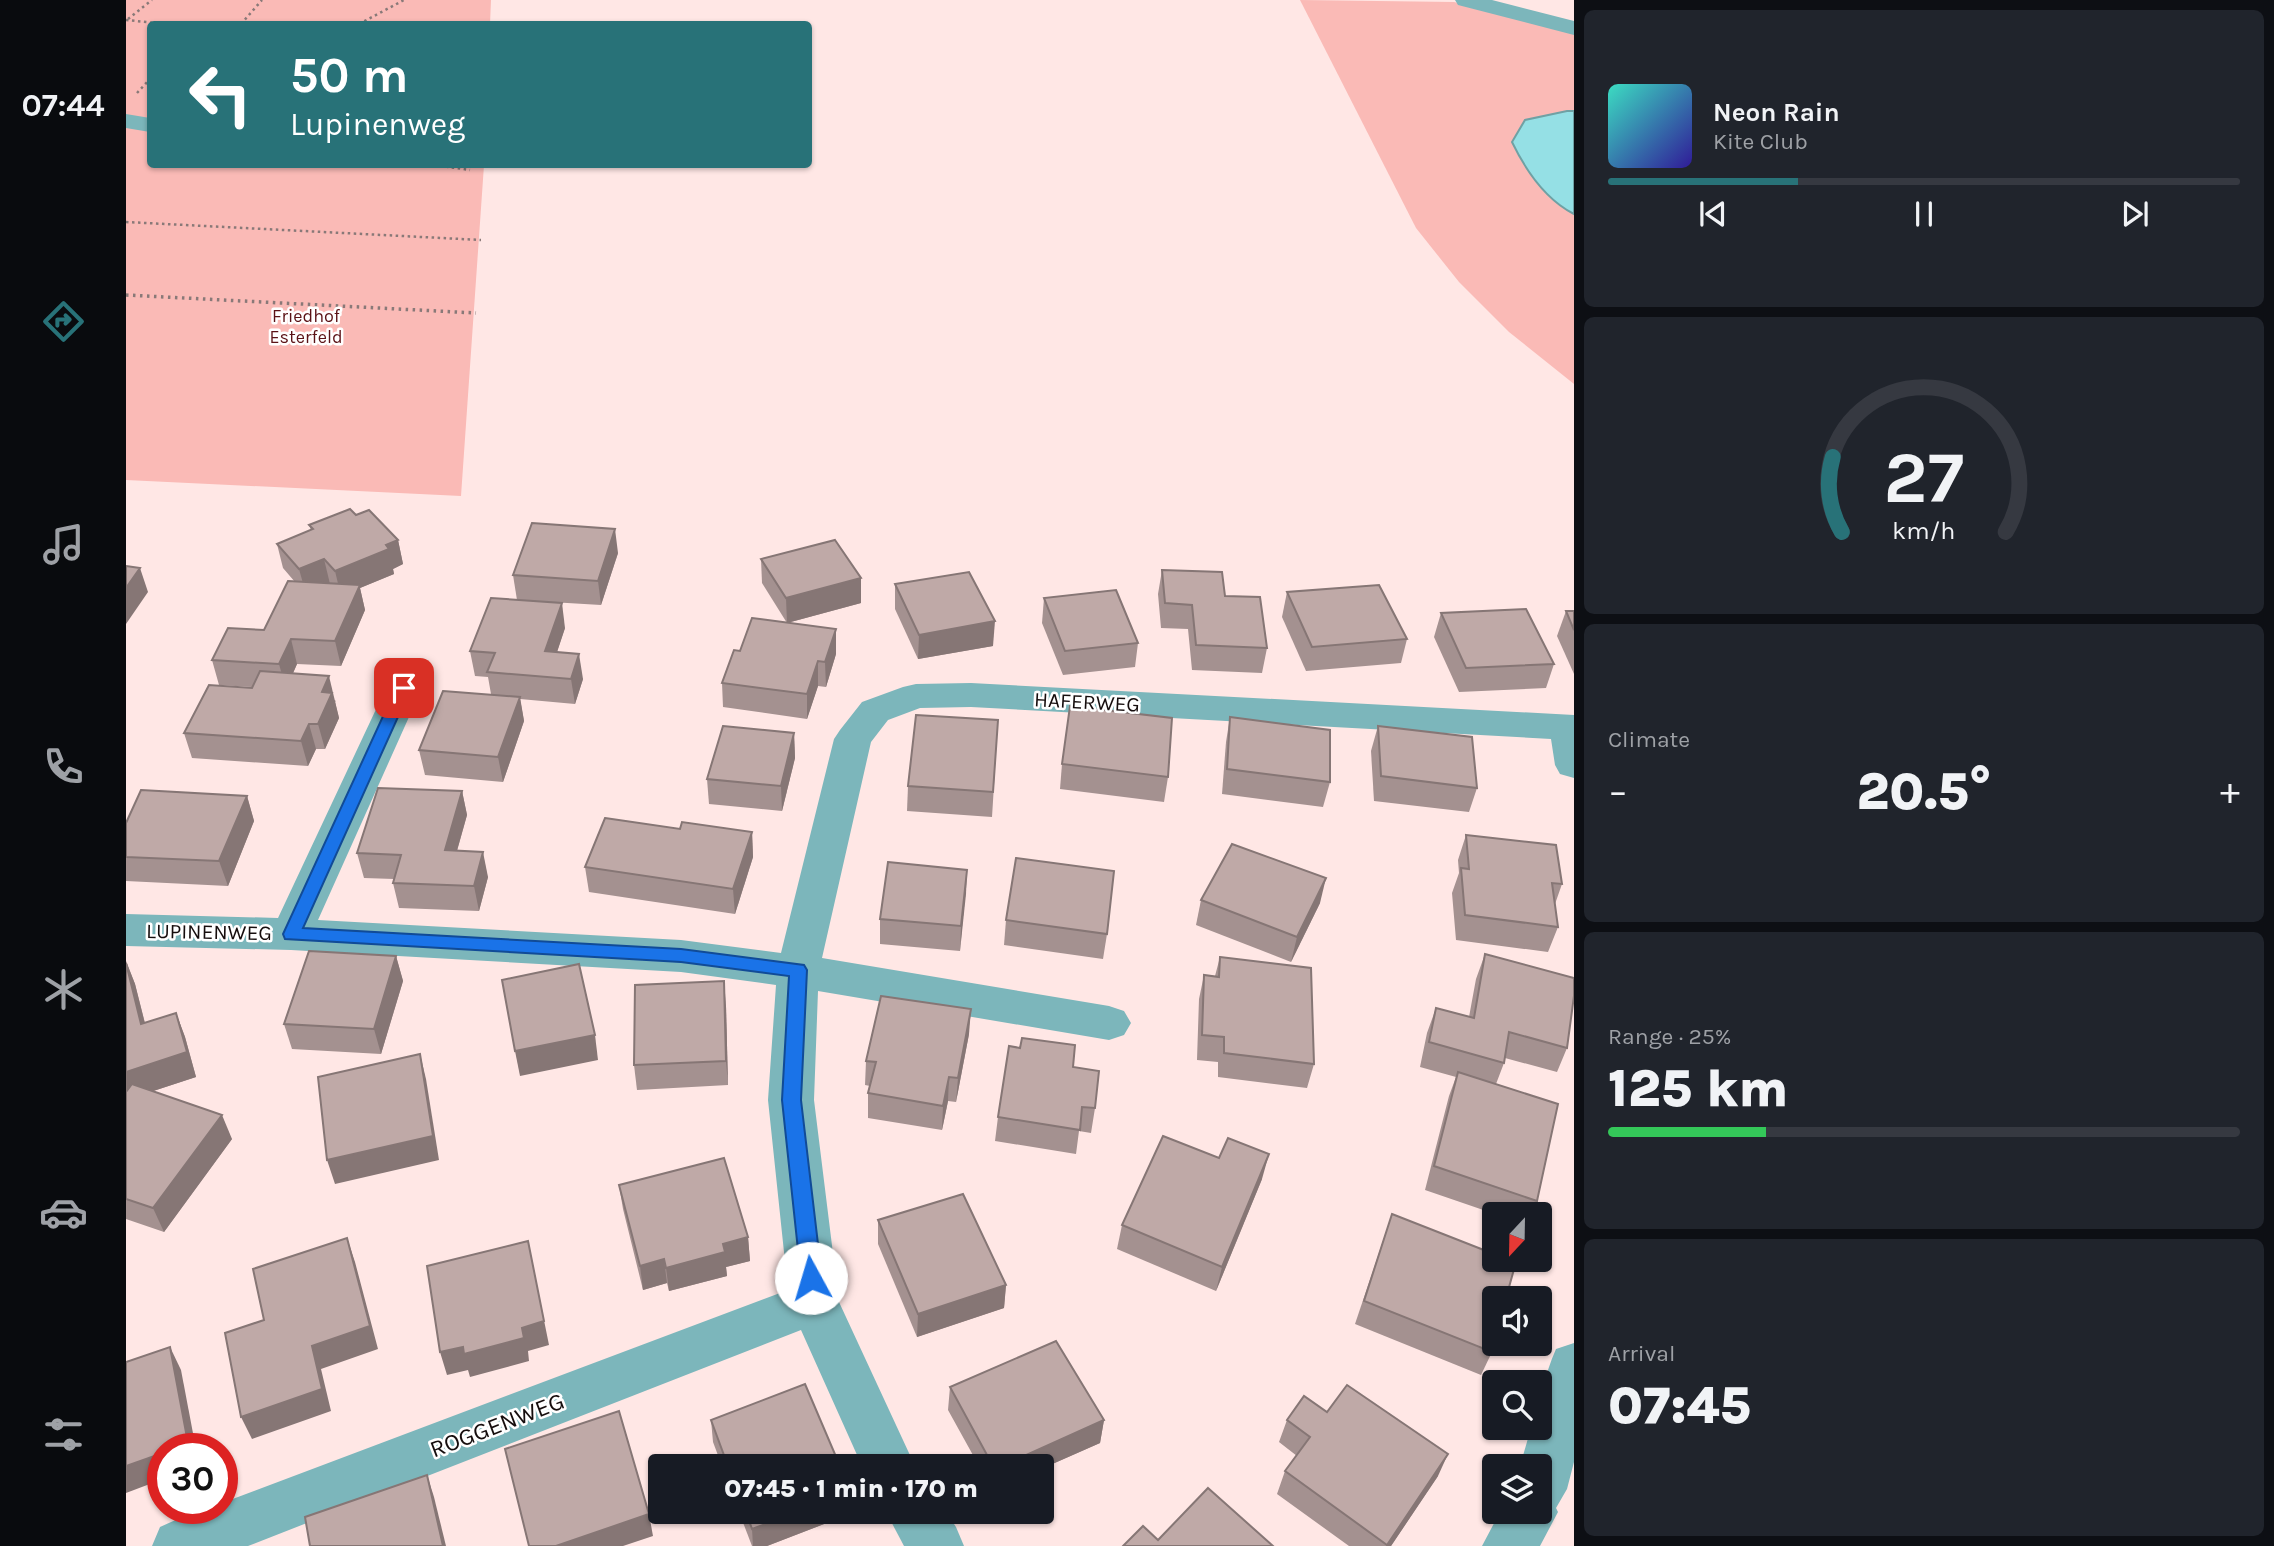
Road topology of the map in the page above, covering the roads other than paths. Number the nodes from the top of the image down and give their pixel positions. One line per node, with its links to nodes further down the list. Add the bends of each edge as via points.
1 (1466, 0): 2 (street)
2 (1574, 28)
3 (126, 121): 4 (street)
4 (147, 124)
5 (404, 688): 9 (street, LUPINENWEG)
6 (1571, 728): 7 (street); 10 (street, HAFERWEG, via 971,695 916,696 875,711 853,739)
7 (1574, 765)
8 (126, 930): 9 (street, LUPINENWEG)
9 (292, 934): 10 (street, LUPINENWEG, via 681,956)
10 (798, 970): 11 (street); 12 (street, HAFERWEG, via 791,1100)
11 (1108, 1023)
12 (814, 1304): 14 (street, HAFERWEG); 18 (street, ROGGENWEG)
13 (1574, 1366): 15 (street)
14 (883, 1454)
15 (1550, 1454)
16 (921, 1524): 19 (street)
17 (1523, 1524): 20 (street)
18 (179, 1546)
19 (937, 1546)
20 (1508, 1546)

